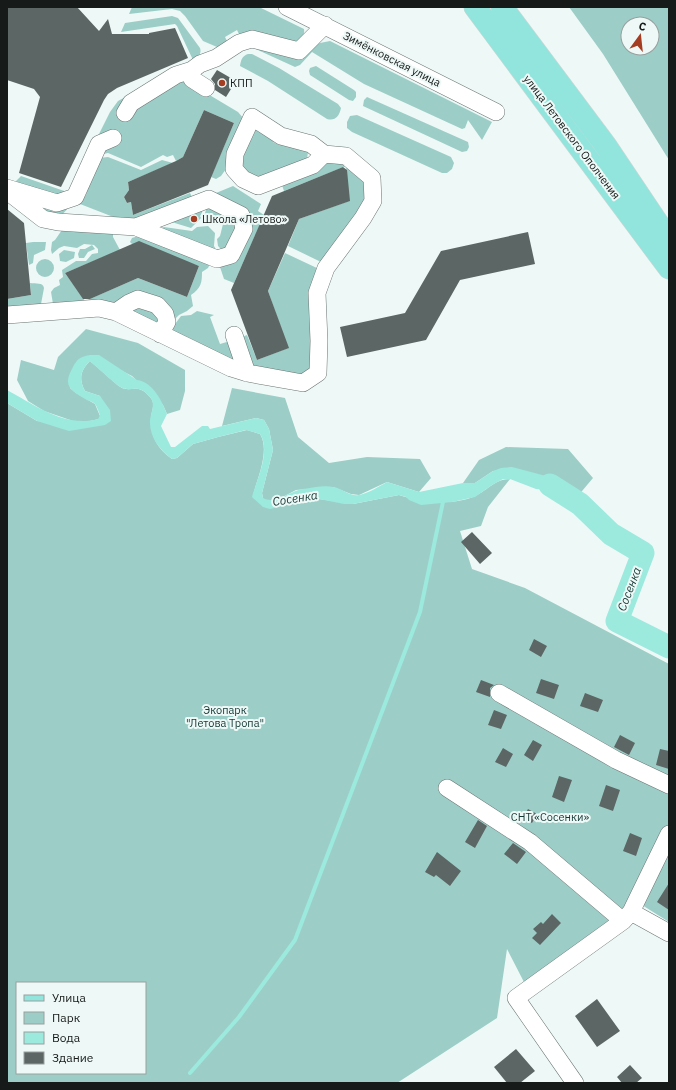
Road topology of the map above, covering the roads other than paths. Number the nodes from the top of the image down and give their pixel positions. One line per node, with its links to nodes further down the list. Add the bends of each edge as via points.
1 (288, 7): 4 (street, Зимёнковская улица)
2 (475, 7): 14 (main road, улица Летовского Ополчения)
3 (502, 7): 13 (main road, улица Летовского Ополчения, via 606,146)
4 (325, 25): 5 (street, via 299,51 252,39); 7 (street, Зимёнковская улица)
5 (192, 70): 6 (street, via 192,79); 8 (street, via 176,75 130,103)
6 (206, 88)
7 (496, 112)
8 (125, 113)
9 (113, 138): 11 (street, via 99,144 75,197 57,203)
10 (324, 154): 10 (street, via 313,164 258,186 243,179 234,169 235,154 252,117 278,140 311,144); 19 (street, via 346,156 372,178 373,201 367,221 326,268 317,293 323,340 318,373 303,383)
11 (7, 190): 12 (street, via 43,219)
12 (136, 227): 12 (street, via 217,259 231,255 244,229 241,214 209,199)
13 (669, 238)
14 (669, 268)
15 (116, 312): 16 (street, via 98,308); 17 (street); 17 (street, via 138,299 156,305 165,314 167,322)
16 (7, 315)
17 (160, 334): 19 (street, via 192,347 231,368)
18 (234, 335): 19 (street)
19 (247, 372)
20 (499, 693): 21 (street, via 616,760)
21 (669, 785)
22 (447, 788): 24 (street, via 530,842)
23 (669, 834): 24 (street)
24 (627, 917): 25 (street); 26 (street, via 516,998)
25 (669, 933)
26 (575, 1083)

